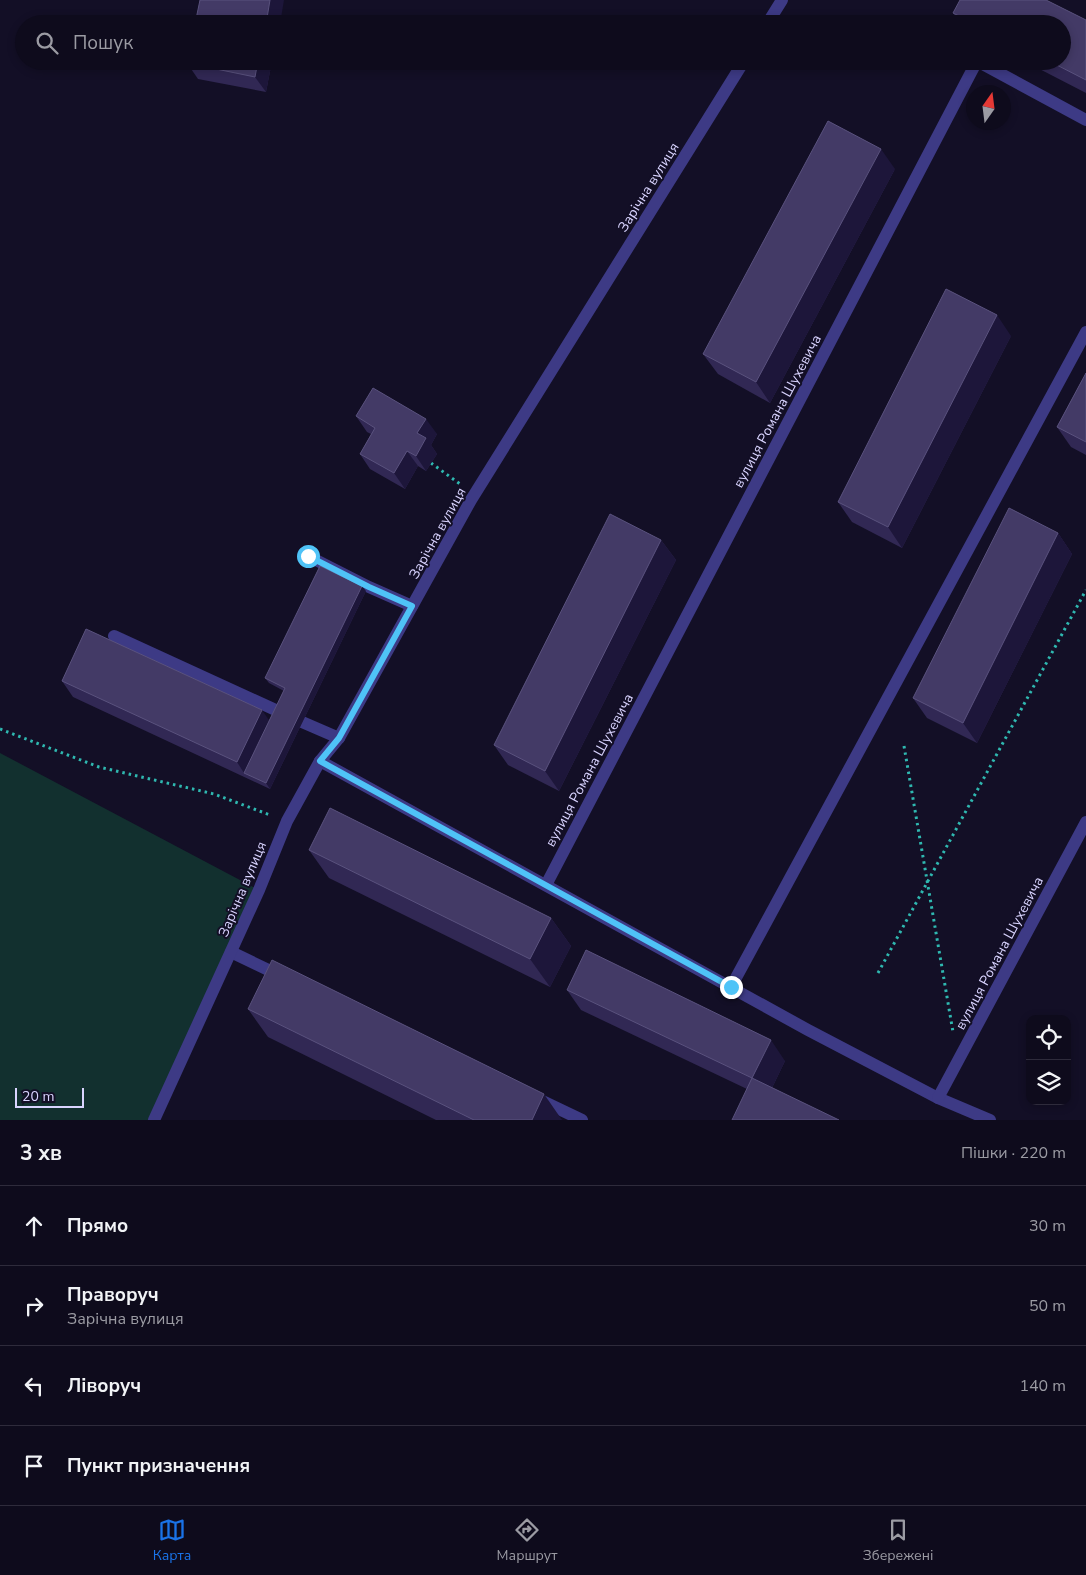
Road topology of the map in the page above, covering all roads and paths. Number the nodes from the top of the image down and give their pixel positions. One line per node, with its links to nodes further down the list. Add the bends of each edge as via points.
1 (782, 0): 2 (street)
2 (773, 15)
3 (738, 70): 12 (street, Зарічна вулиця, via 471,500)
4 (972, 70): 23 (street, вулиця Романа Шухевича)
5 (994, 70): 6 (street, вулиця Романа Шухевича)
6 (1086, 120)
7 (1086, 332): 27 (street)
8 (431, 463): 9 (path)
9 (462, 485)
10 (308, 556): 12 (street)
11 (1086, 590): 22 (path)
12 (412, 606): 17 (street, Зарічна вулиця)
13 (114, 636): 14 (street)
14 (280, 712)
15 (302, 722): 17 (street)
16 (0, 729): 20 (path, via 99,767 214,794)
17 (339, 738): 19 (street, Зарічна вулиця)
18 (904, 746): 22 (path)
19 (320, 761): 20 (street, Зарічна вулиця); 23 (street)
20 (287, 821): 24 (street, Зарічна вулиця)
21 (1086, 822): 28 (street, вулиця Романа Шухевича)
22 (927, 882): 25 (path); 28 (path)
23 (546, 885): 27 (street)
24 (231, 952): 26 (street); 32 (street, Зарічна вулиця)
25 (878, 973)
26 (294, 982)
27 (731, 987): 30 (street)
28 (958, 1062): 30 (street, вулиця Романа Шухевича)
29 (528, 1094): 33 (street)
30 (938, 1098): 31 (street)
31 (988, 1119)
32 (154, 1120)
33 (582, 1120)

